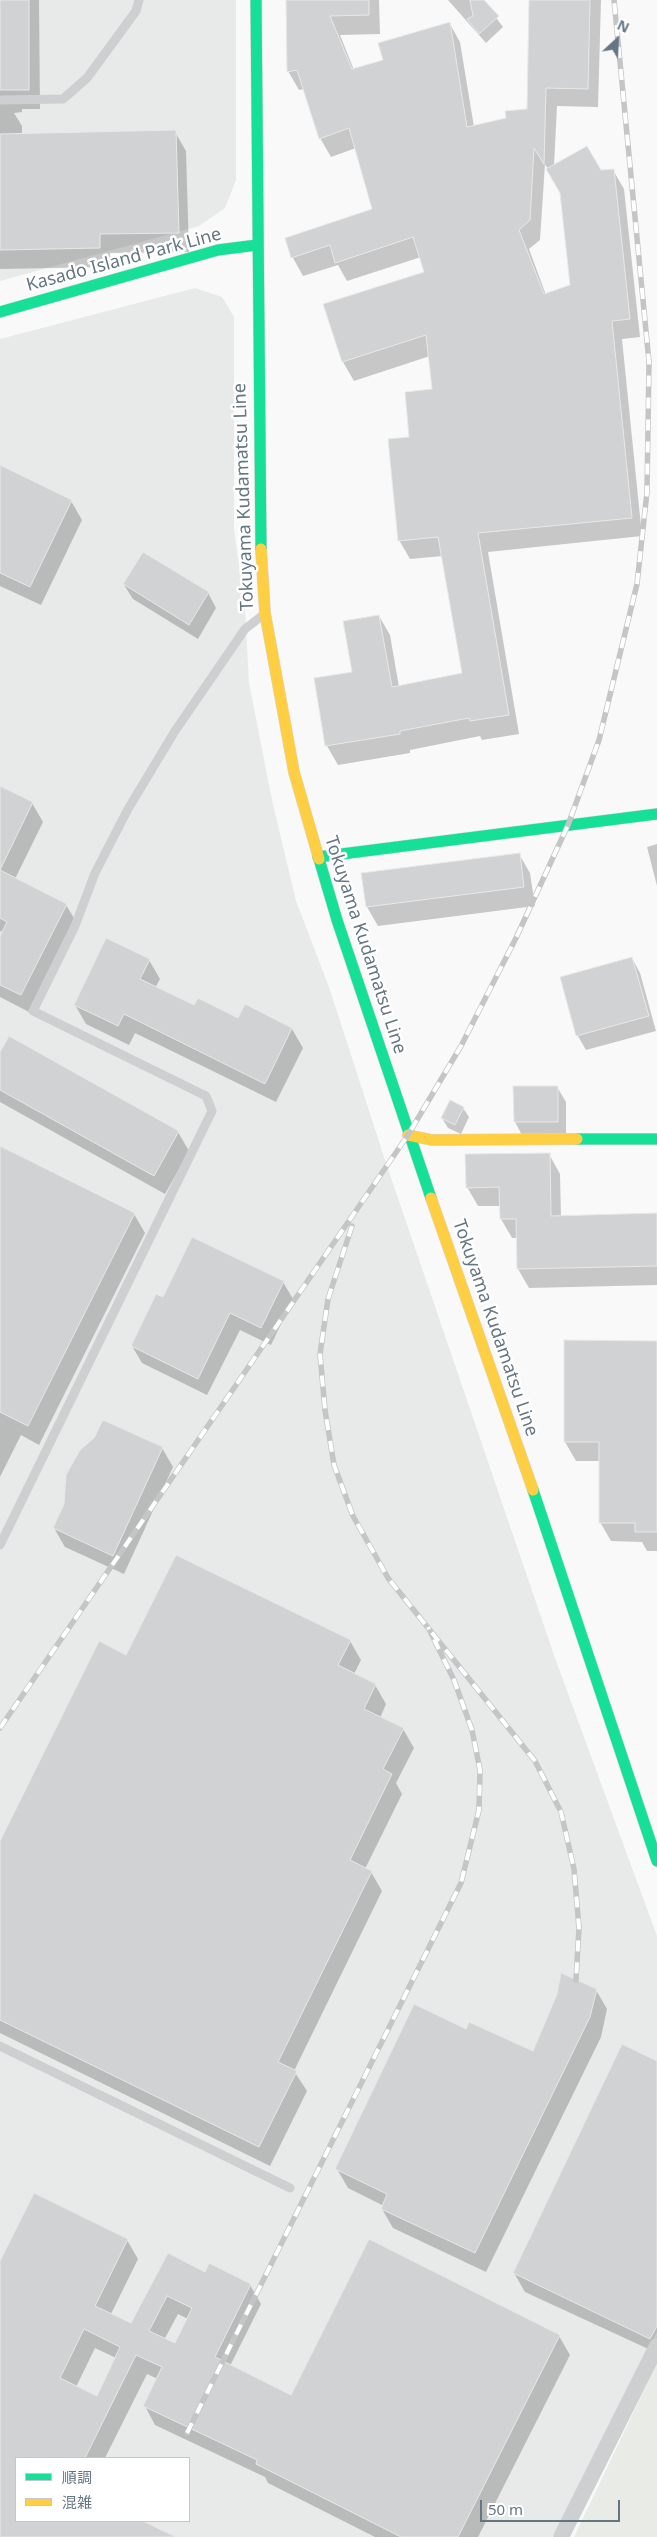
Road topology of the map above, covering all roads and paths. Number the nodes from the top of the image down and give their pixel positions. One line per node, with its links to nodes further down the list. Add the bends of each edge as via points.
1 (139, 0): 3 (lane, via 136,11 87,78 64,99)
2 (256, 0): 4 (main road, Tokuyama Kudamatsu Line)
3 (0, 100)
4 (257, 245): 5 (main road, Kasado Island Park Line, via 218,250); 6 (main road, Tokuyama Kudamatsu Line, via 259,525)
5 (0, 312)
6 (265, 613): 8 (main road, Tokuyama Kudamatsu Line, via 294,772); 11 (lane, via 245,628 128,809 33,1011 206,1096 212,1112)
7 (657, 814): 8 (main road)
8 (318, 857): 9 (main road, Tokuyama Kudamatsu Line)
9 (408, 1135): 10 (main road, via 432,1140); 12 (main road, Tokuyama Kudamatsu Line, via 492,1365)
10 (657, 1139)
11 (0, 1544)
12 (657, 1861)
13 (0, 2046): 14 (lane)
14 (290, 2188)
15 (657, 2346): 16 (street)
16 (561, 2537)

